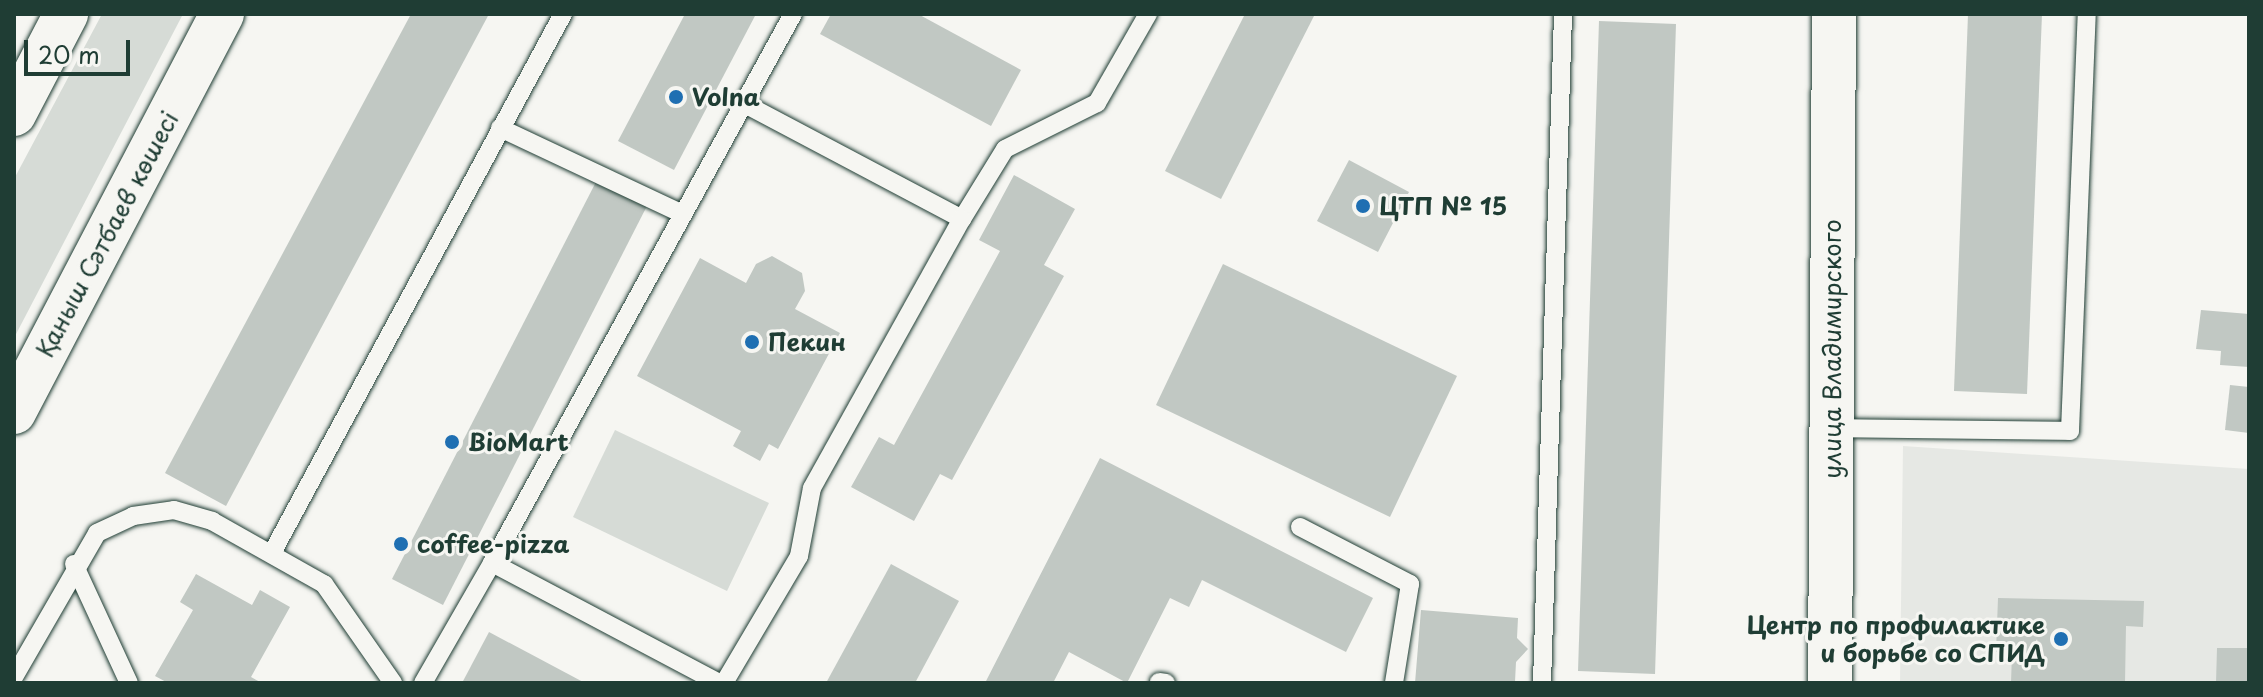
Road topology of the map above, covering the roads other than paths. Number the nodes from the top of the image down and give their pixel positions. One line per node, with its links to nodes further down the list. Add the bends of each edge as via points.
1 (66, 14): 10 (street)
2 (222, 14): 14 (street, Қаныш Сәтбаев көшесі)
3 (563, 14): 11 (lane)
4 (793, 14): 9 (lane)
5 (1148, 14): 13 (lane, via 1097,103 1005,149)
6 (1563, 14): 28 (lane)
7 (1834, 14): 15 (street, улица Владимирского)
8 (2087, 14): 15 (lane, via 2070,431)
9 (743, 103): 12 (lane); 13 (lane)
10 (14, 114)
11 (500, 128): 12 (lane); 17 (lane)
12 (683, 214): 18 (lane)
13 (962, 219): 25 (lane, via 812,488 799,556)
14 (14, 412)
15 (1831, 428): 29 (street, улица Владимирского)
16 (1300, 527): 27 (lane, via 1410,584)
17 (272, 553): 19 (lane, via 174,510 133,516 97,533); 23 (lane, via 324,584)
18 (492, 563): 24 (lane); 25 (lane)
19 (74, 564): 20 (lane); 22 (lane)
20 (14, 677)
21 (1159, 682): 26 (lane)
22 (129, 683)
23 (393, 683)
24 (423, 683)
25 (721, 683)
26 (1166, 683)
27 (1394, 683)
28 (1542, 683)
29 (1830, 683)

